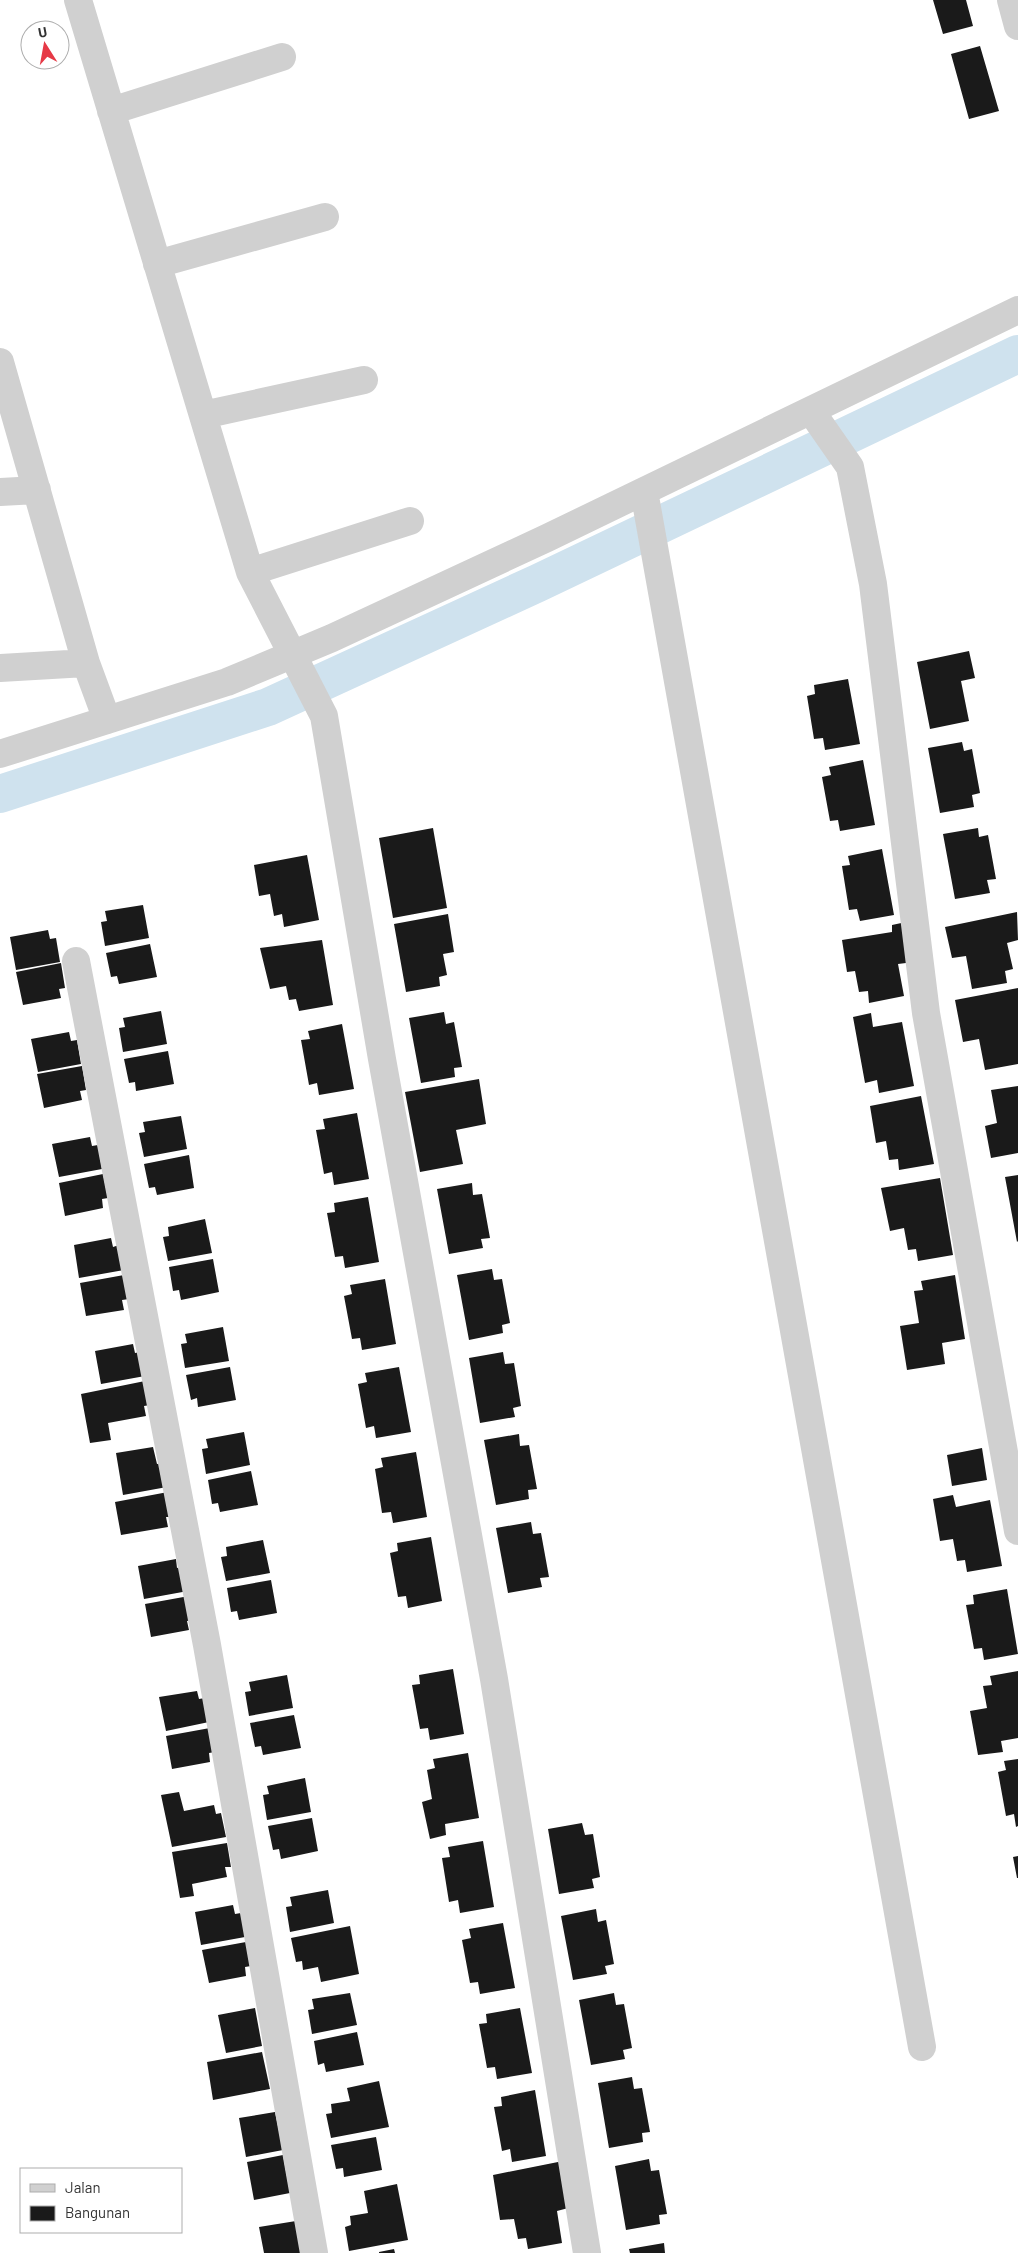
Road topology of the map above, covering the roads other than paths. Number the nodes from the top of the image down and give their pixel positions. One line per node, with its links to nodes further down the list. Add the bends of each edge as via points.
1 (78, 0): 5 (street)
2 (1010, 0): 3 (street)
3 (1018, 26)
4 (282, 58): 5 (street)
5 (111, 112): 7 (street)
6 (325, 217): 7 (street)
7 (157, 264): 12 (street)
8 (1018, 310): 11 (street)
9 (0, 362): 13 (street)
10 (364, 380): 12 (street)
11 (812, 412): 15 (street); 24 (street, via 850,467 873,584 926,1014)
12 (203, 415): 17 (street)
13 (37, 490): 14 (street); 19 (street)
14 (0, 492)
15 (644, 492): 18 (street); 25 (street)
16 (410, 521): 17 (street)
17 (250, 572): 18 (street)
18 (293, 656): 21 (street, via 227,682); 27 (street, via 324,716 382,1059 494,1679)
19 (86, 663): 20 (street); 21 (street)
20 (0, 668)
21 (107, 720): 22 (street)
22 (0, 754)
23 (76, 961): 26 (street, via 206,1645)
24 (1018, 1531)
25 (922, 2047)
26 (314, 2253)
27 (587, 2253)

